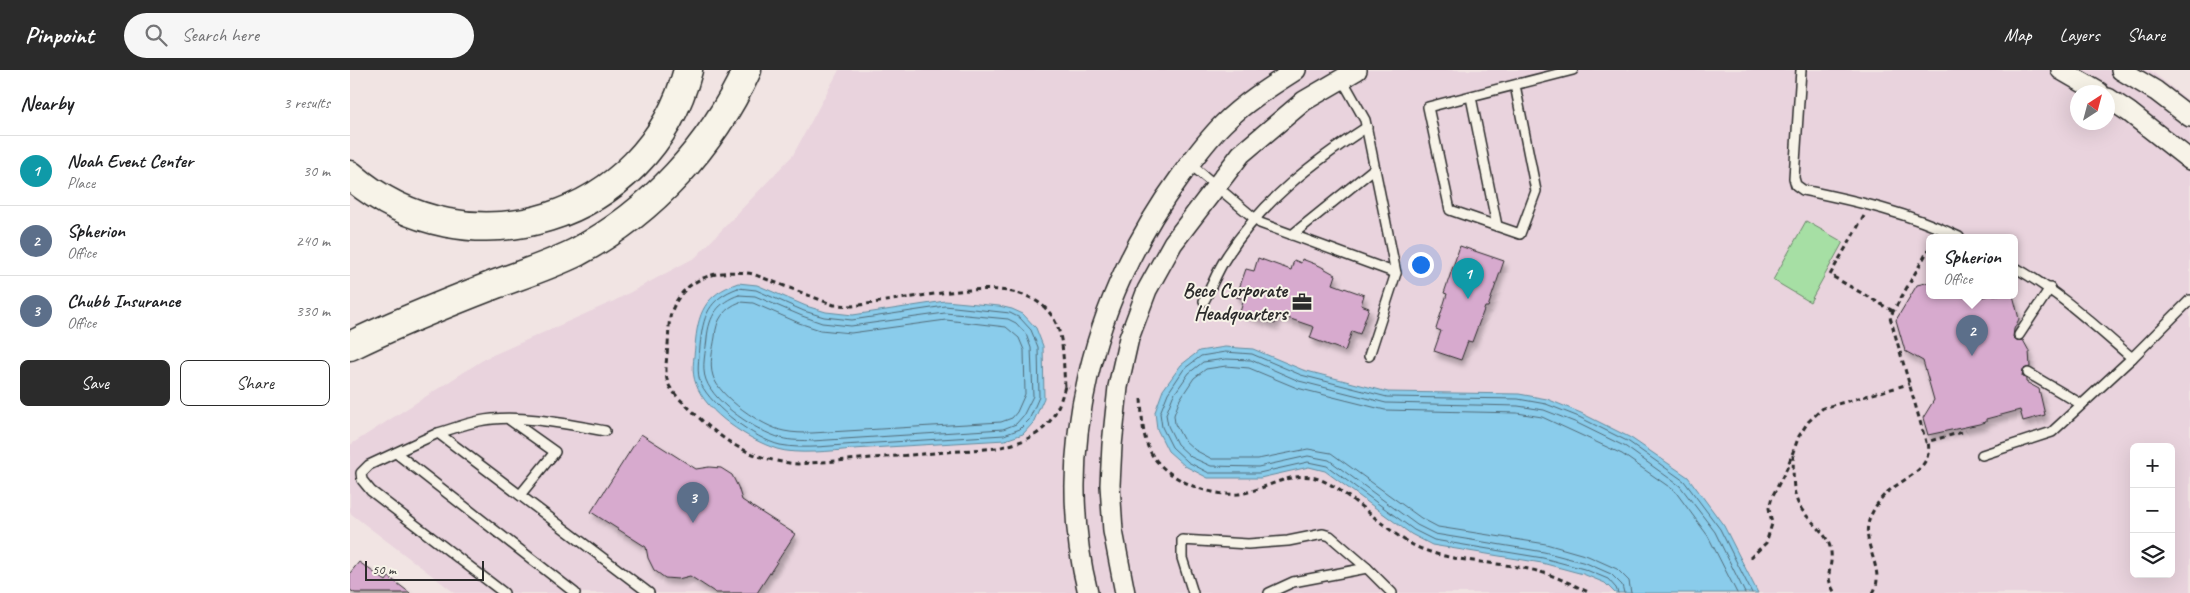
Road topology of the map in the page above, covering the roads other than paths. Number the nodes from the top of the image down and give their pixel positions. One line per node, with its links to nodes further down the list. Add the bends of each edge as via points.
1 (688, 70): 18 (highway, via 669,120 640,160 600,194 553,216 498,227 442,222 416,215 382,199)
2 (747, 70): 30 (highway, via 723,115 667,185 597,240 538,269 390,326)
3 (1296, 70): 16 (street, via 1223,123)
4 (1801, 70): 22 (lane, via 1796,185 1804,190 1871,204)
5 (2061, 70): 9 (street)
6 (2123, 70): 13 (street)
7 (1568, 71): 10 (lane)
8 (1349, 75): 14 (lane); 19 (street, via 1304,101 1241,154)
9 (2087, 85)
10 (1515, 86): 11 (lane); 21 (lane, via 1536,191 1520,234)
11 (1471, 96): 21 (lane); 21 (lane, via 1428,107 1450,210)
12 (2115, 102): 15 (street)
13 (2190, 117)
14 (1367, 127): 17 (lane); 20 (lane, via 1308,167)
15 (2190, 160)
16 (1190, 164): 19 (lane); 45 (street, via 1141,236 1108,309 1085,389 1078,431 1076,507)
17 (1375, 168): 23 (lane); 25 (lane)
18 (350, 175)
19 (1216, 186): 20 (lane); 46 (street, via 1173,244 1152,282 1127,346 1118,388 1110,486 1113,531)
20 (1255, 219): 23 (lane); 27 (lane, via 1226,256)
21 (1497, 226)
22 (1952, 234)
23 (1292, 235): 25 (lane)
24 (2018, 269): 26 (lane)
25 (1396, 273): 31 (lane)
26 (2050, 288): 29 (lane); 32 (lane)
27 (1204, 300)
28 (2190, 300): 32 (lane)
29 (2019, 335)
30 (350, 346)
31 (1369, 356)
32 (2132, 358): 34 (lane)
33 (2028, 373): 34 (lane)
34 (2081, 404): 39 (lane, via 2052,432)
35 (510, 419): 36 (lane, via 543,420); 37 (lane, via 480,420); 40 (lane, via 555,452)
36 (605, 431)
37 (438, 433): 38 (lane); 40 (lane)
38 (396, 453): 42 (lane, via 369,465 361,473 362,480); 43 (lane)
39 (1982, 455)
40 (520, 495): 44 (lane)
41 (1368, 568): 47 (lane, via 1330,536 1322,534 1248,544 1182,540 1182,558); 48 (lane, via 1293,582); 49 (lane)
42 (504, 593)
43 (575, 593)
44 (649, 593)
45 (1088, 593)
46 (1125, 593)
47 (1193, 593)
48 (1269, 593)
49 (1392, 593)

